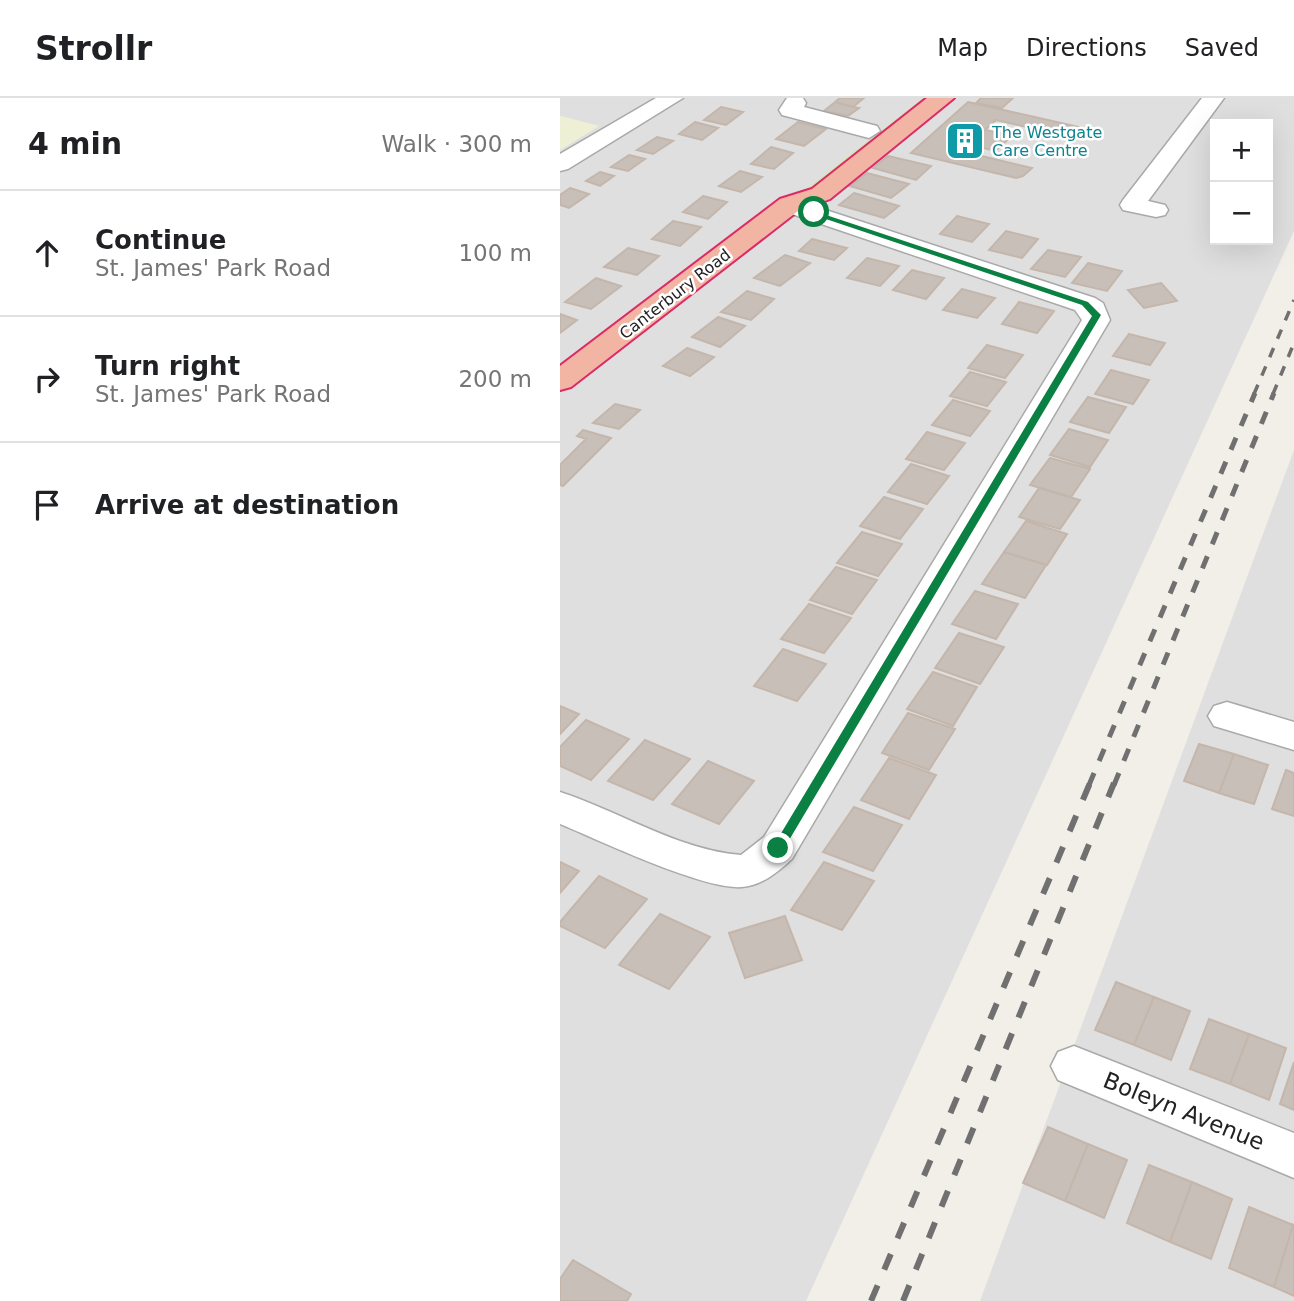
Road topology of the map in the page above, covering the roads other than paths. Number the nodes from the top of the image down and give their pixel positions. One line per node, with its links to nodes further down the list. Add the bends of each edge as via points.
1 (911, 98): 6 (highway, Canterbury Road)
2 (942, 98): 10 (highway, Canterbury Road, via 821,194)
3 (1213, 98): 7 (street)
4 (665, 103): 9 (street)
5 (795, 103): 6 (street, via 790,110)
6 (869, 131): 10 (highway, Canterbury Road, via 797,187)
7 (1169, 138): 8 (street); 11 (street, via 1132,205)
8 (1204, 145)
9 (560, 164)
10 (789, 205): 12 (highway, Canterbury Road); 15 (street, via 1085,304 1093,309 1096,320 778,848 742,871 712,867)
11 (1156, 210)
12 (560, 381)
13 (1227, 716): 14 (street)
14 (1294, 736)
15 (560, 807)
16 (1074, 1066): 17 (street, Boleyn Avenue)
17 (1294, 1156)

